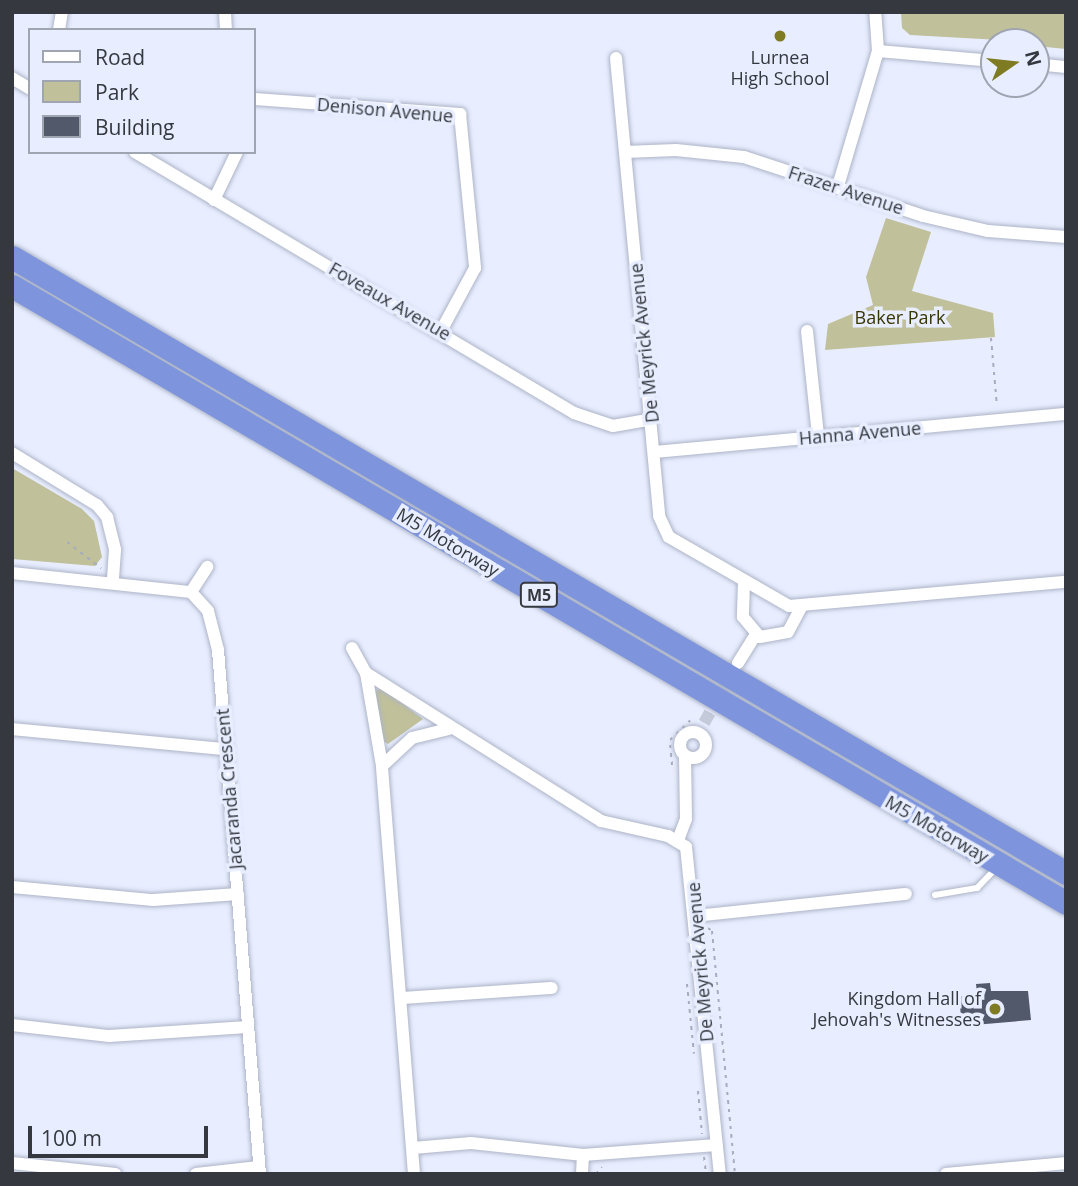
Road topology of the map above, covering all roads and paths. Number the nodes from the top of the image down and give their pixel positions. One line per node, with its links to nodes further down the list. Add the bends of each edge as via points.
1 (875, 12): 2 (street)
2 (878, 51): 4 (street); 11 (street)
3 (617, 58): 8 (street, De Meyrick Avenue)
4 (980, 60)
5 (12, 78): 6 (street)
6 (28, 85)
7 (256, 99): 16 (street, Denison Avenue, via 460,114 475,268)
8 (625, 152): 11 (street, Frazer Avenue, via 676,150 744,157); 20 (street, De Meyrick Avenue)
9 (138, 154): 12 (street, Foveaux Avenue)
10 (236, 154): 12 (street)
11 (838, 186): 13 (street, Frazer Avenue, via 923,216 988,231)
12 (214, 200): 16 (street, Foveaux Avenue)
13 (1066, 237)
14 (12, 257): 44 (highway, M5 Motorway / M5)
15 (12, 286): 43 (highway, M5 Motorway / M5)
16 (441, 331): 20 (street, Foveaux Avenue, via 574,413 613,426)
17 (807, 331): 22 (street)
18 (991, 338): 21 (path)
19 (1066, 414): 21 (street, Hanna Avenue)
20 (651, 419): 23 (street, De Meyrick Avenue)
21 (999, 420): 22 (street, Hanna Avenue)
22 (818, 436): 23 (street, Hanna Avenue)
23 (655, 452): 30 (street, De Meyrick Avenue, via 664,531)
24 (12, 453): 28 (street, via 97,505 113,533)
25 (67, 542): 28 (path)
26 (207, 567): 31 (street)
27 (12, 573): 28 (street)
28 (113, 582): 31 (street)
29 (1066, 582): 32 (street, De Meyrick Avenue)
30 (744, 583): 32 (street, De Meyrick Avenue, via 776,601); 33 (street, via 743,617)
31 (191, 592): 39 (street, Jacaranda Crescent, via 208,611 218,650)
32 (802, 606): 33 (street, via 796,624 784,635)
33 (756, 635): 35 (street)
34 (352, 648): 36 (street)
35 (738, 663)
36 (366, 673): 38 (street); 41 (street)
37 (12, 729): 39 (street)
38 (449, 729): 41 (street, via 404,743); 42 (street, via 601,821)
39 (225, 750): 46 (street, Jacaranda Crescent)
40 (685, 757): 40 (street, via 679,745 682,736 701,728 704,752); 42 (street, via 686,819)
41 (382, 766): 53 (street)
42 (678, 840): 50 (street, De Meyrick Avenue, via 690,857)
43 (999, 864): 48 (lane, via 984,885); 49 (highway, M5 Motorway / M5)
44 (1066, 873)
45 (12, 887): 46 (street, via 153,900)
46 (237, 894): 55 (street, Jacaranda Crescent)
47 (906, 894): 50 (street)
48 (934, 895)
49 (1066, 903)
50 (695, 916): 57 (street, De Meyrick Avenue)
51 (708, 928): 71 (path, De Meyrick Avenue, via 712,931)
52 (552, 988): 53 (street)
53 (401, 998): 58 (street)
54 (12, 1026): 55 (street, via 119,1036)
55 (248, 1027): 63 (street, Jacaranda Crescent)
56 (697, 1081): 57 (path)
57 (710, 1146): 59 (street); 69 (path); 70 (street, De Meyrick Avenue)
58 (413, 1148): 59 (street, via 471,1143); 66 (street)
59 (583, 1155): 67 (street)
60 (12, 1163): 64 (street)
61 (1066, 1163): 72 (street)
62 (602, 1167): 68 (path)
63 (259, 1170): 65 (street)
64 (111, 1173)
65 (196, 1174)
66 (414, 1174)
67 (582, 1174)
68 (596, 1174)
69 (706, 1174)
70 (720, 1174)
71 (735, 1174)
72 (946, 1174)

